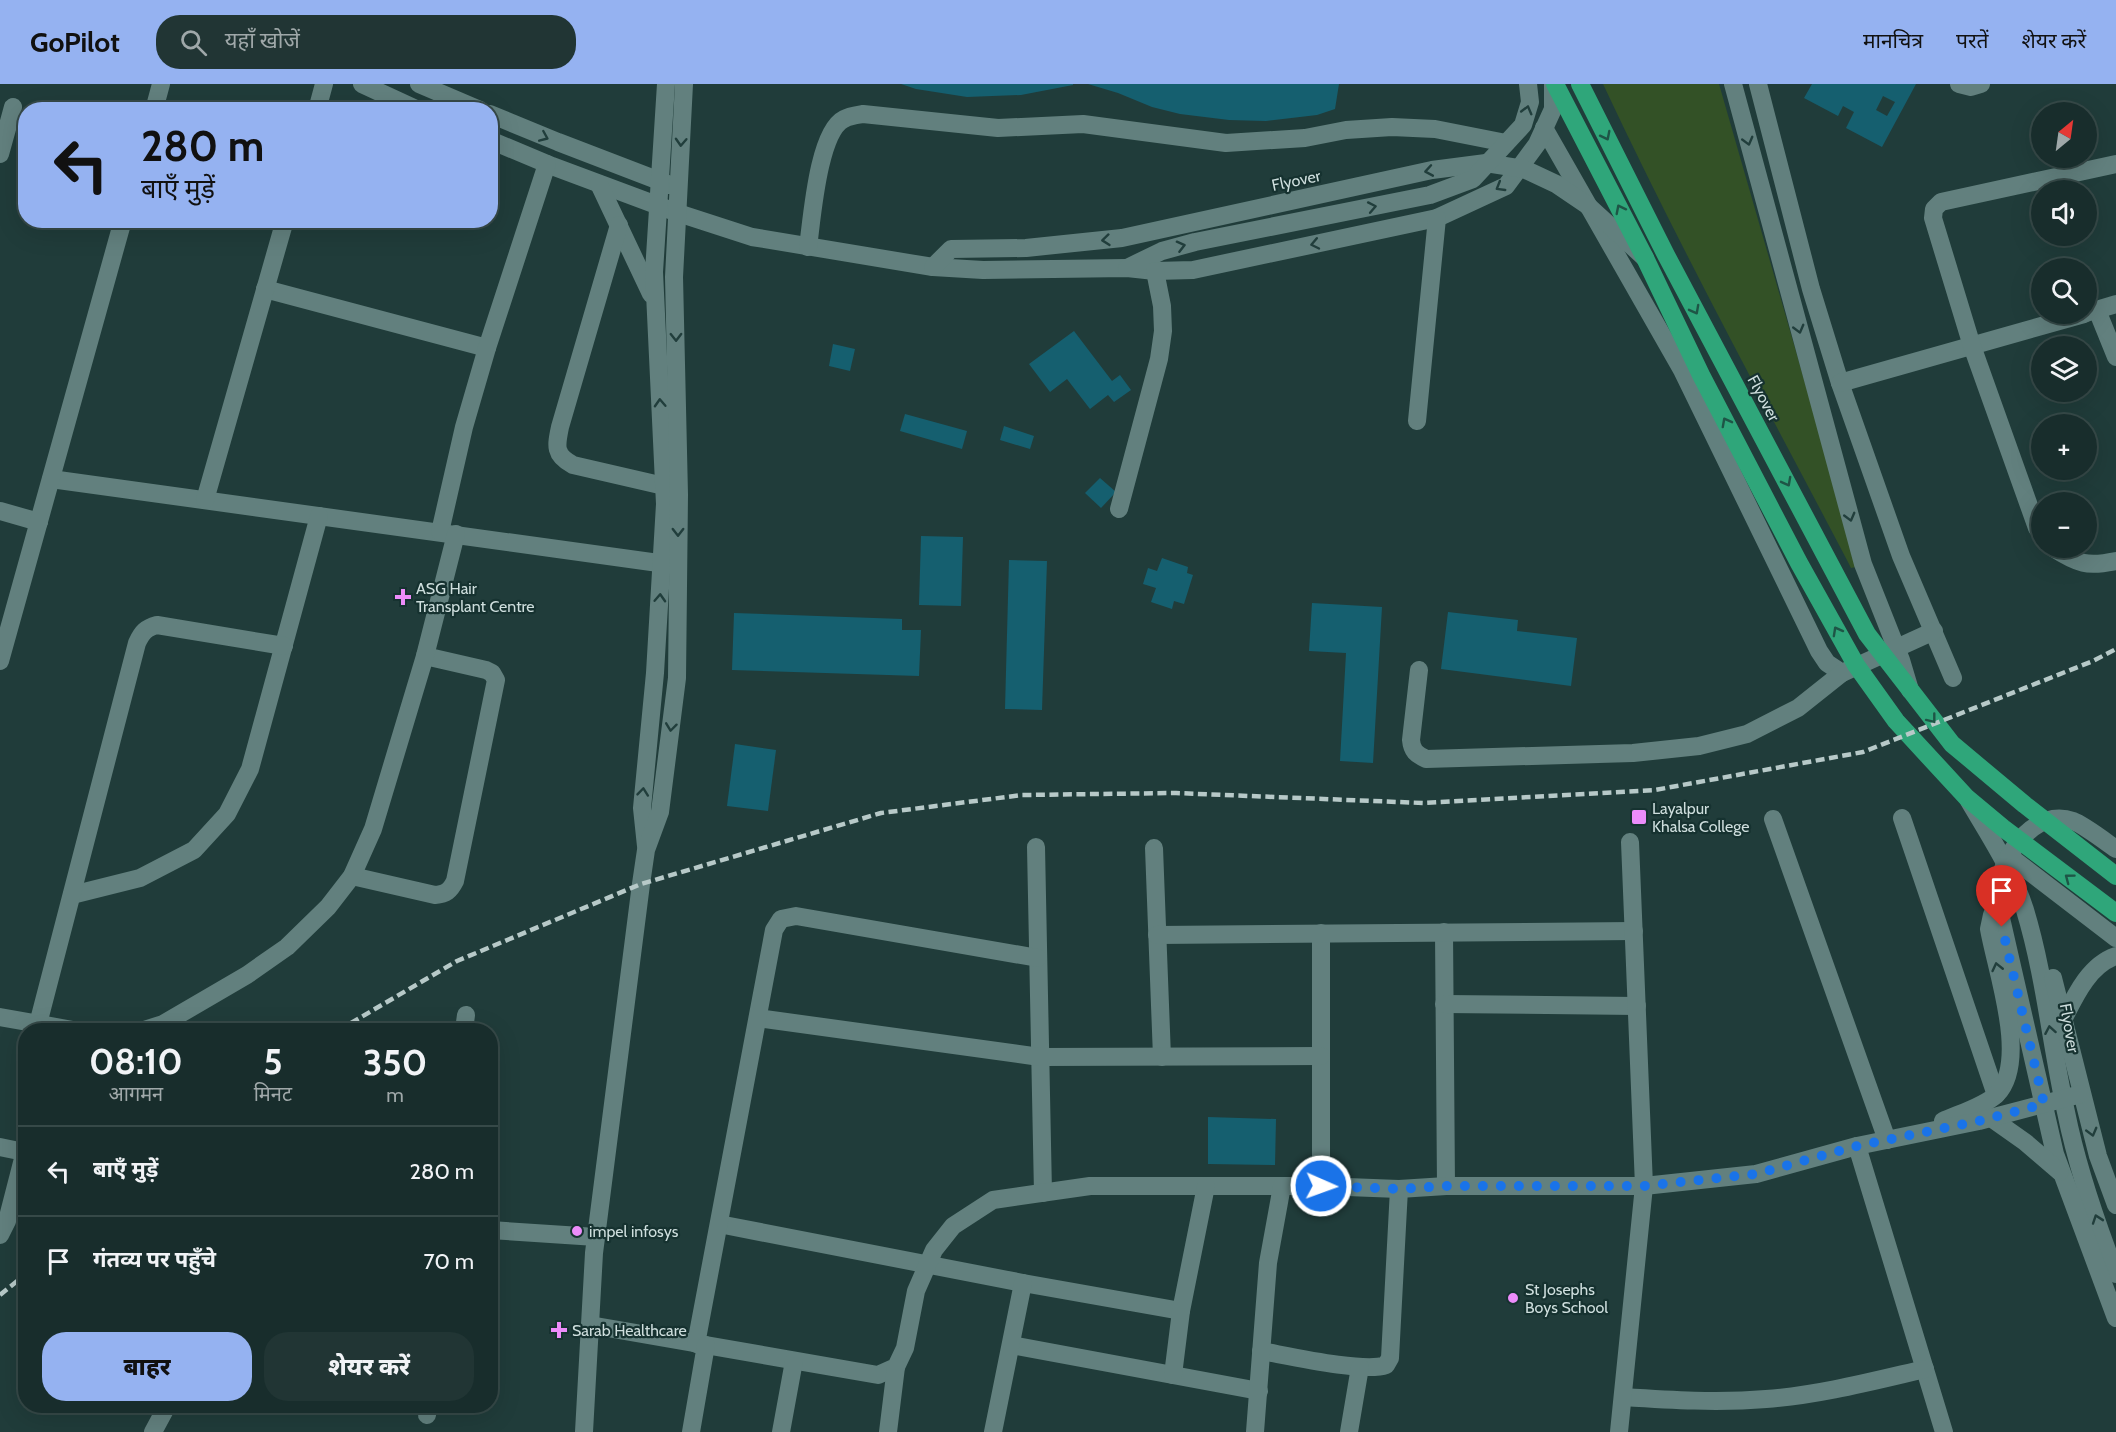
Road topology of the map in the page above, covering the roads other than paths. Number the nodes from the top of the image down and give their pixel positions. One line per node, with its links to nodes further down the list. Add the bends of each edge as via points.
1 (161, 84): 15 (street)
2 (324, 84): 16 (street)
3 (362, 84): 17 (street)
4 (419, 84): 14 (street)
5 (666, 84): 27 (street)
6 (684, 84): 29 (street, one-way to 29)
7 (1528, 84): 23 (street, one-way to 7, via 1522,125 1530,102)
8 (1554, 84): 21 (street, via 1552,109); 37 (highway, Flyover, one-way to 8)
9 (1580, 84): 71 (highway, Flyover, one-way to 71, via 1867,634)
10 (1733, 84): 71 (street, Flyover, one-way to 71, via 1863,564)
11 (1758, 84): 50 (street)
12 (1959, 84): 13 (street)
13 (1981, 84)
14 (443, 89): 18 (street)
15 (156, 102)
16 (319, 102)
17 (401, 102)
18 (466, 102)
19 (13, 107): 24 (street)
20 (498, 117): 27 (street, one-way to 27)
21 (1544, 128): 32 (street, one-way to 32, via 1538,144 1506,186); 69 (street, via 1682,370 1819,651 1827,663)
22 (498, 143): 25 (street)
23 (1506, 143): 36 (street, via 1435,129 1392,127 1226,143 1083,124 998,128 862,114 843,119 830,134 814,197); 39 (street, one-way to 23, via 1162,251 1195,242 1430,195 1473,179)
24 (0, 154)
25 (547, 164): 28 (street); 48 (street)
26 (2116, 164): 47 (street, via 1941,202 1934,209 1933,218)
27 (659, 181): 29 (street); 30 (street)
28 (599, 184): 30 (street); 33 (street)
29 (679, 188): 31 (street)
30 (658, 206): 31 (street); 42 (street)
31 (678, 213): 36 (street, via 753,237); 63 (street, one-way to 63)
32 (1437, 218): 40 (street, one-way to 40, via 1193,270); 51 (street)
33 (619, 225): 42 (street); 53 (street, via 560,427 558,452 573,465)
34 (121, 228): 52 (street)
35 (283, 228): 41 (street)
36 (808, 247): 38 (street)
37 (1645, 258): 38 (street, Flyover, one-way to 38, via 1587,205 1556,184 1524,169 1486,163 1432,170 1122,238 1026,248 951,249); 72 (highway, Flyover, one-way to 37, via 1896,721 1856,665 1701,375)
38 (933, 267): 39 (street)
39 (1126, 268): 40 (street)
40 (1155, 271): 55 (street, via 1162,306 1162,340)
41 (266, 289): 48 (street); 54 (street)
42 (655, 304): 53 (street, one-way to 42)
43 (2116, 304): 44 (street)
44 (2097, 310)
45 (2048, 324): 47 (street)
46 (2096, 324): 49 (street)
47 (1972, 346): 50 (street); 57 (street)
48 (487, 348): 60 (street, via 464,427)
49 (2116, 357)
50 (1840, 384): 64 (street, via 1901,556)
51 (1417, 421)
52 (51, 479): 54 (street); 59 (street)
53 (664, 486): 63 (street)
54 (205, 500): 58 (street)
55 (1119, 509)
56 (0, 511): 59 (street)
57 (2031, 511)
58 (319, 516): 60 (street); 65 (street)
59 (39, 522): 67 (street)
60 (448, 533): 63 (street); 66 (street)
61 (2068, 558): 62 (street, via 2094,566)
62 (2116, 561)
63 (670, 564): 125 (street, via 642,808 646,850)
64 (1934, 631): 69 (street); 70 (street)
65 (284, 646): 82 (street, via 250,769 227,814 194,850 140,878); 82 (street, via 157,625 140,635)
66 (425, 656): 80 (street, via 373,829); 80 (street, via 486,670 496,680 455,881 451,890 435,895)
67 (0, 661)
68 (1419, 670): 69 (street, via 1411,740 1416,755 1426,759 1633,753 1699,746 1747,734 1798,708)
69 (1842, 673)
70 (1953, 678)
71 (1910, 690): 81 (highway, Flyover, one-way to 81, via 1952,744)
72 (1967, 798): 84 (highway, Flyover, one-way to 72); 127 (street, Flyover, one-way to 72, via 2066,1114 2025,908 2001,856)
73 (1902, 818): 104 (street)
74 (1773, 819): 108 (street)
75 (1630, 842): 85 (street)
76 (1036, 848): 91 (street)
77 (1154, 848): 88 (street)
78 (2116, 849): 79 (street, via 2073,821 2051,819 2028,830)
79 (2009, 856): 83 (street, via 1998,882); 89 (street); 96 (street, via 2032,899)
80 (352, 876): 99 (street, via 328,907 287,947)
81 (2116, 876)
82 (72, 895): 98 (street)
83 (1999, 900): 104 (street, one-way to 83, via 2010,1065 2010,1029 1989,929); 105 (street)
84 (2116, 913)
85 (1634, 931): 86 (street); 93 (street)
86 (1444, 932): 87 (street); 92 (street)
87 (1321, 933): 88 (street); 100 (street)
88 (1157, 935): 102 (street)
89 (2116, 938)
90 (2116, 956): 96 (street, via 2084,981)
91 (1038, 958): 95 (street, via 796,916 781,919 774,930); 101 (street)
92 (1444, 1004): 93 (street); 117 (street)
93 (1637, 1006): 118 (street)
94 (0, 1017): 97 (street)
95 (758, 1018): 101 (street); 122 (street)
96 (2063, 1020): 103 (street)
97 (29, 1023)
98 (50, 1023)
99 (165, 1023)
100 (1321, 1056): 102 (street); 116 (street)
101 (1040, 1057): 102 (street); 120 (street)
102 (1162, 1057)
103 (2081, 1094): 105 (street); 121 (street, one-way to 121)
104 (1996, 1095): 107 (street)
105 (2044, 1104): 106 (street); 112 (street)
106 (1991, 1118): 107 (street); 112 (street, via 2042,1155)
107 (1911, 1135): 108 (street)
108 (1887, 1140): 109 (street)
109 (1857, 1146): 118 (street, via 1756,1174); 138 (street)
110 (0, 1148): 111 (street)
111 (18, 1149)
112 (2063, 1176): 130 (street)
113 (18, 1177): 124 (street)
114 (1206, 1186): 115 (street); 120 (street, via 1090,1186); 129 (street)
115 (1282, 1186): 116 (street); 134 (street, via 1268,1263)
116 (1321, 1186): 119 (street)
117 (1446, 1186): 118 (street); 119 (street)
118 (1644, 1186): 141 (street)
119 (1399, 1189): 137 (street, via 1390,1358 1379,1368)
120 (1043, 1193): 126 (street, via 993,1200 953,1226)
121 (2116, 1205)
122 (719, 1224): 126 (street); 132 (street)
123 (498, 1231): 125 (street)
124 (0, 1235)
125 (596, 1238): 131 (street)
126 (928, 1264): 128 (street); 136 (street, via 916,1291 906,1348)
127 (2116, 1274)
128 (1023, 1283): 129 (street); 133 (street)
129 (1181, 1311): 139 (street)
130 (2116, 1318)
131 (590, 1325): 132 (street); 144 (street)
132 (701, 1344): 135 (street); 145 (street)
133 (1011, 1345): 139 (street); 148 (street)
134 (1262, 1351): 137 (street); 140 (street)
135 (794, 1361): 136 (street, via 878,1375); 146 (street)
136 (896, 1367): 147 (street)
137 (1360, 1367): 150 (street)
138 (1925, 1370): 141 (street, via 1838,1389 1766,1399 1688,1401); 152 (street)
139 (1173, 1375): 140 (street)
140 (1259, 1391): 149 (street)
141 (1623, 1397): 151 (street)
142 (163, 1413): 143 (street)
143 (153, 1432)
144 (584, 1432)
145 (691, 1432)
146 (781, 1432)
147 (888, 1432)
148 (993, 1432)
149 (1255, 1432)
150 (1349, 1432)
151 (1619, 1432)
152 (1944, 1432)

